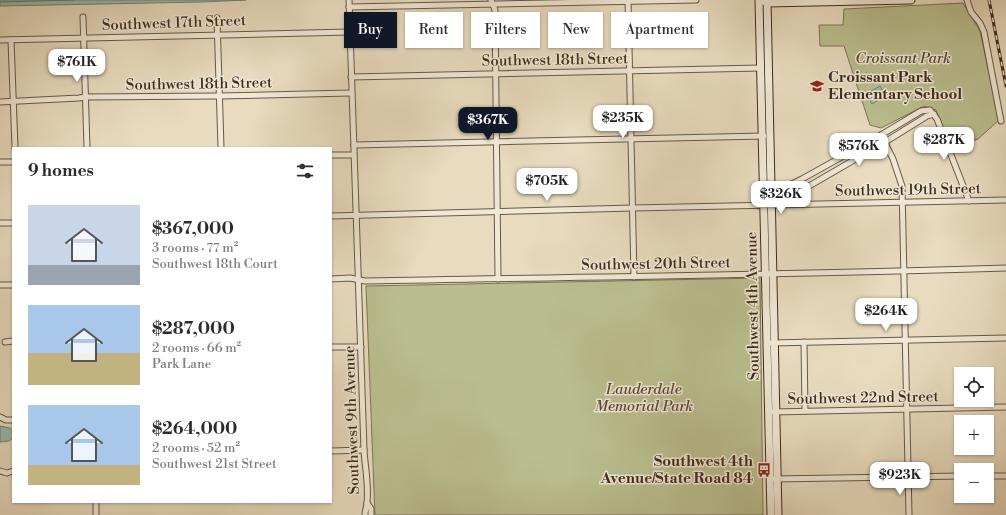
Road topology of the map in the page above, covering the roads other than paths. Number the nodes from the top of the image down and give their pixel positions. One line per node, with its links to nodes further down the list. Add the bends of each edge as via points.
1 (349, 0): 10 (street, Southwest 9th Avenue)
2 (696, 0): 7 (street)
3 (759, 0): 20 (main road, Southwest 4th Avenue)
4 (898, 0): 5 (main road); 8 (main road)
5 (911, 0)
6 (967, 0): 30 (street, via 971,12 984,32)
7 (628, 1): 9 (street); 21 (street)
8 (765, 1): 31 (main road, Southwest 4th Avenue)
9 (492, 2): 10 (street); 22 (street, via 495,10)
10 (349, 7): 11 (street, Southwest 9th Avenue)
11 (349, 12)
12 (83, 17): 16 (street)
13 (217, 18): 15 (street)
14 (344, 32): 15 (street, Southwest 17th Street)
15 (217, 34): 16 (street, Southwest 17th Street); 26 (street)
16 (84, 38): 18 (street, Southwest 17th Street); 25 (street)
17 (0, 40): 18 (street, Southwest 17th Street)
18 (11, 40): 28 (street)
19 (350, 48): 23 (street, Southwest 9th Avenue)
20 (760, 68): 21 (street, Southwest 18th Street); 31 (main road, Southwest 4th Avenue)
21 (630, 70): 22 (street, Southwest 18th Street); 33 (street)
22 (496, 74): 23 (street, Southwest 18th Street); 34 (street)
23 (351, 77): 24 (street, Southwest 9th Avenue)
24 (351, 93): 26 (street, Southwest 18th Street); 36 (street, Southwest 9th Avenue)
25 (86, 96): 26 (street, Southwest 18th Street); 28 (street, Southwest 18th Street); 38 (street)
26 (219, 96): 39 (street)
27 (0, 102): 28 (street, Southwest 18th Street)
28 (13, 102): 37 (street)
29 (934, 114): 32 (street, via 930,110 921,110); 35 (street); 46 (street)
30 (1001, 121)
31 (766, 135): 33 (street); 44 (main road, Southwest 4th Avenue); 48 (main road, Southwest 4th Avenue)
32 (881, 135): 35 (street); 44 (street)
33 (632, 139): 34 (street); 50 (street)
34 (497, 142): 36 (street); 51 (street)
35 (885, 142): 47 (street, via 898,172); 49 (street)
36 (354, 145): 40 (street, Southwest 9th Avenue)
37 (15, 147)
38 (87, 147)
39 (221, 147)
40 (354, 154): 41 (street); 52 (street, Southwest 9th Avenue)
41 (332, 155)
42 (0, 162): 43 (street)
43 (12, 162)
44 (771, 194): 49 (main road, Southwest 4th Avenue)
45 (1006, 200): 46 (street, Southwest 19th Street)
46 (969, 201): 47 (street, Southwest 19th Street)
47 (903, 203): 49 (street, Southwest 19th Street); 57 (street)
48 (763, 205): 49 (street, Southwest 19th Street); 50 (street, Southwest 19th Street); 58 (main road, Southwest 4th Avenue)
49 (774, 205): 58 (main road, Southwest 4th Avenue)
50 (632, 208): 51 (street, Southwest 19th Street); 59 (street)
51 (497, 212): 52 (street, Southwest 19th Street); 61 (street)
52 (356, 215): 53 (street, Southwest 19th Street); 62 (street, Southwest 9th Avenue)
53 (332, 216)
54 (0, 223): 55 (street)
55 (12, 223)
56 (1006, 268): 57 (street, Southwest 20th Street)
57 (904, 272): 58 (street, Southwest 20th Street); 66 (street)
58 (768, 274): 59 (street, Southwest 20th Street); 70 (main road, Southwest 4th Avenue); 71 (main road, Southwest 4th Avenue)
59 (634, 277): 61 (street, Southwest 20th Street)
60 (332, 279): 62 (street, Southwest 20th Street)
61 (498, 279): 62 (street, Southwest 20th Street)
62 (358, 280): 73 (street, Southwest 9th Avenue)
63 (0, 285): 64 (street)
64 (12, 285)
65 (1006, 338): 66 (street)
66 (905, 340): 69 (street); 75 (street)
67 (5, 342): 68 (street)
68 (12, 342)
69 (804, 342): 71 (street); 76 (street)
70 (766, 343): 71 (street); 77 (main road, Southwest 4th Avenue)
71 (774, 343): 78 (main road, Southwest 4th Avenue)
72 (332, 347): 73 (street)
73 (361, 347): 81 (street, Southwest 9th Avenue)
74 (1006, 407): 75 (street, Southwest 22nd Street)
75 (907, 409): 76 (street, Southwest 22nd Street); 88 (street)
76 (805, 411): 78 (street, Southwest 22nd Street)
77 (768, 412): 78 (street, Southwest 22nd Street); 89 (main road, Southwest 4th Avenue)
78 (776, 412): 89 (main road, Southwest 4th Avenue)
79 (0, 417): 80 (street)
80 (12, 420)
81 (364, 450): 82 (street); 91 (street, Southwest 9th Avenue)
82 (332, 451)
83 (0, 471): 84 (street)
84 (12, 471)
85 (954, 476): 88 (street)
86 (994, 476): 87 (street)
87 (1006, 476)
88 (908, 477): 89 (street); 97 (street)
89 (773, 480): 95 (main road, Southwest 4th Avenue); 96 (main road, Southwest 4th Avenue)
90 (96, 503): 92 (street)
91 (367, 504): 93 (street, Southwest 9th Avenue); 94 (street, Southwest 9th Avenue, via 371,509)
92 (96, 515)
93 (365, 515)
94 (371, 515)
95 (771, 515)
96 (778, 515)
97 (909, 515)

